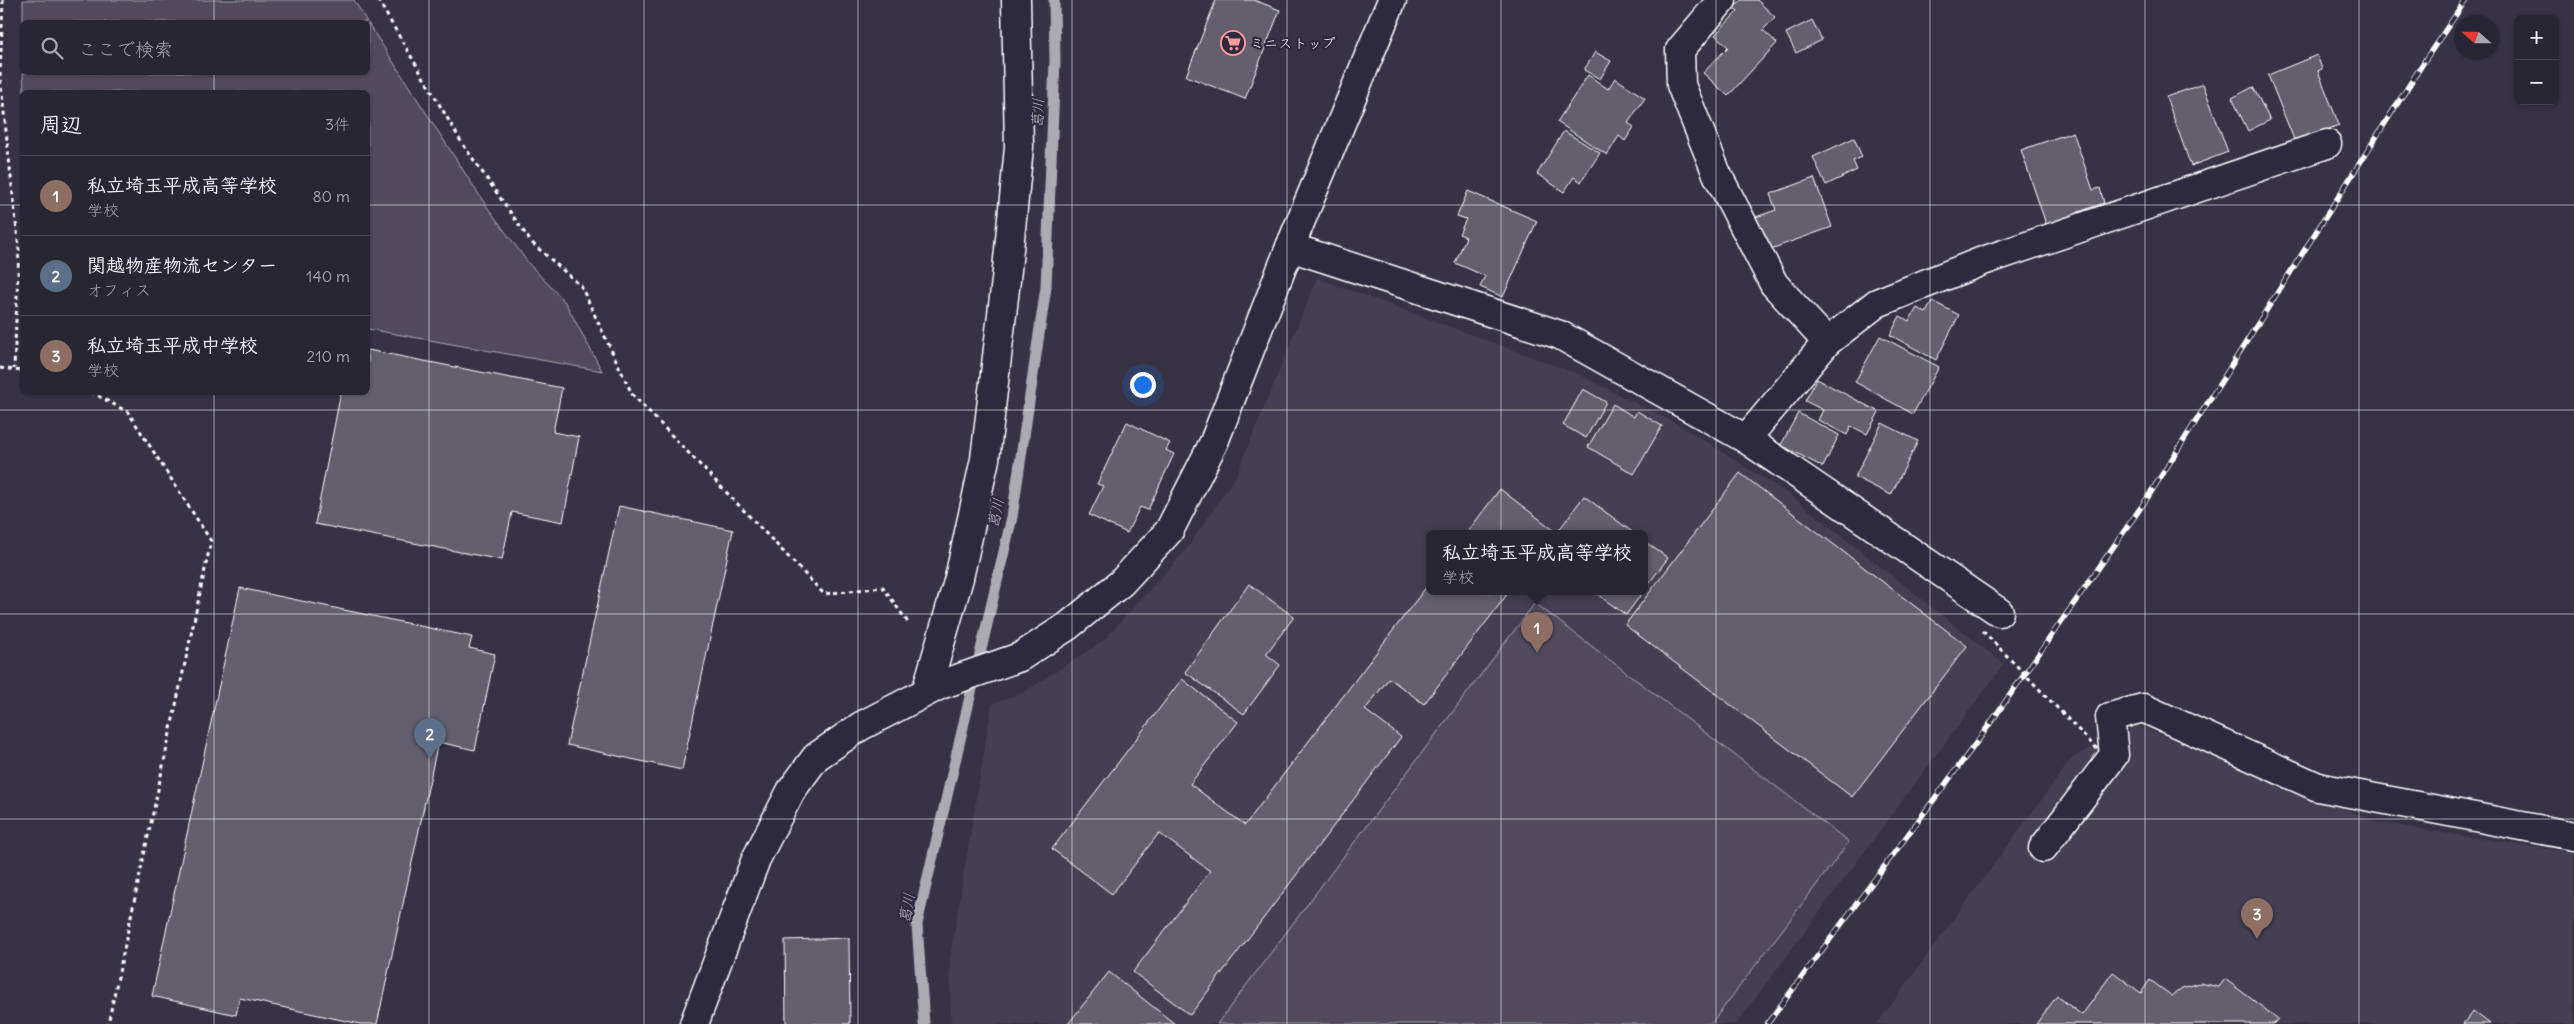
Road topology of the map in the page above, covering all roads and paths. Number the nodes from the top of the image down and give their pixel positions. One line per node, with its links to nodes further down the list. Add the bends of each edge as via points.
1 (3, 0): 10 (path, via 0,76 19,250)
2 (378, 0): 15 (path, via 462,143 531,242 581,286 632,394 824,594 883,587)
3 (1016, 0): 15 (street, via 1019,147 985,459)
4 (1392, 0): 7 (street)
5 (1722, 0): 8 (street, via 1680,50 1681,85 1717,174 1774,284)
6 (2328, 144): 8 (street, via 1980,262 1876,303)
7 (1290, 247): 13 (street, via 1560,335); 15 (street, via 1214,442 1169,531 1121,583 1068,626 1020,657 988,670)
8 (1827, 342): 13 (street)
9 (0, 368): 10 (path)
10 (14, 369): 11 (path)
11 (20, 370)
12 (97, 395): 19 (path, via 128,412 211,541)
13 (1746, 439): 14 (street)
14 (1991, 622): 16 (path, bridge)
15 (934, 679): 20 (street, via 816,757 791,791 756,860)
16 (2097, 748)
17 (2574, 836): 18 (street, via 2318,787 2143,708 2110,716 2114,755)
18 (2043, 848)
19 (108, 1024)
20 (694, 1024)

